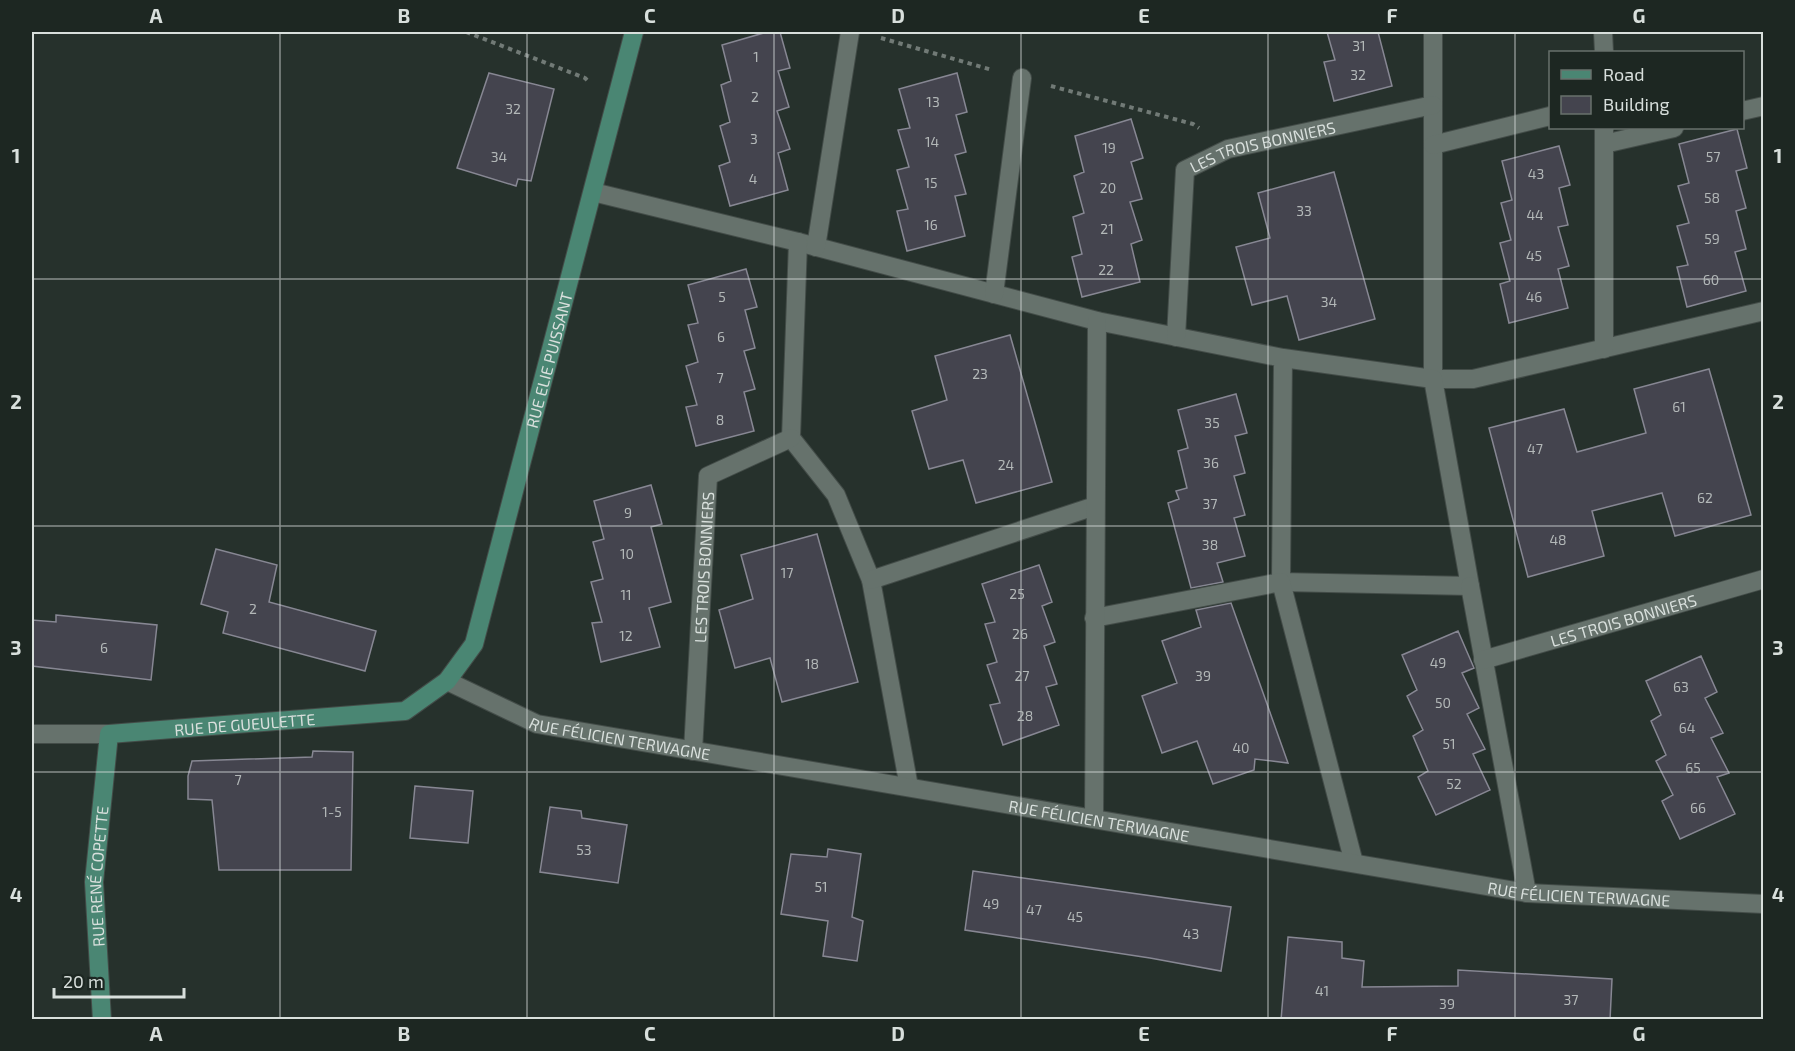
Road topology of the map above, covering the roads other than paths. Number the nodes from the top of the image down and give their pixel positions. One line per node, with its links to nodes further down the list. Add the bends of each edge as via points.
1 (634, 32): 14 (street, RUE ELIE PUISSANT)
2 (850, 32): 16 (street)
3 (1433, 32): 7 (street)
4 (1604, 32): 5 (street)
5 (1604, 51)
6 (1022, 78): 17 (street)
7 (1433, 105): 13 (street); 20 (street, LES TROIS BONNIERS, via 1228,149 1185,170)
8 (1764, 106): 9 (street)
9 (1744, 111)
10 (1549, 116): 13 (street)
11 (1665, 129): 12 (street)
12 (1604, 136): 21 (street)
13 (1433, 145): 23 (street)
14 (593, 192): 15 (street); 32 (street, RUE ELIE PUISSANT, via 474,644)
15 (798, 242): 16 (street); 24 (street)
16 (816, 247): 17 (street)
17 (994, 294): 19 (street)
18 (1764, 311): 21 (street)
19 (1097, 321): 20 (street); 25 (street)
20 (1176, 337): 22 (street)
21 (1604, 349): 23 (street, via 1473,380)
22 (1283, 358): 23 (street); 28 (street)
23 (1433, 379): 29 (street)
24 (791, 438): 27 (street, via 837,495); 35 (street, LES TROIS BONNIERS, via 708,476)
25 (1095, 506): 27 (street); 30 (street)
26 (1764, 579): 31 (street, LES TROIS BONNIERS)
27 (871, 580): 36 (street)
28 (1281, 582): 29 (street); 30 (street); 38 (street)
29 (1470, 586): 31 (street)
30 (1094, 618): 37 (street)
31 (1483, 660): 39 (street)
32 (447, 681): 34 (street, RUE DE GUEULETTE, via 405,711); 35 (street, RUE FÉLICIEN TERWAGNE, via 537,724)
33 (32, 734): 34 (street, RUE DE GUEULETTE)
34 (109, 734): 41 (street, RUE RENÉ COPETTE, via 94,882)
35 (693, 750): 36 (street, RUE FÉLICIEN TERWAGNE)
36 (909, 787): 37 (street, RUE FÉLICIEN TERWAGNE)
37 (1094, 819): 38 (street, RUE FÉLICIEN TERWAGNE)
38 (1354, 863): 39 (street, RUE FÉLICIEN TERWAGNE)
39 (1527, 893): 40 (street, RUE FÉLICIEN TERWAGNE)
40 (1764, 904)
41 (102, 1020)

